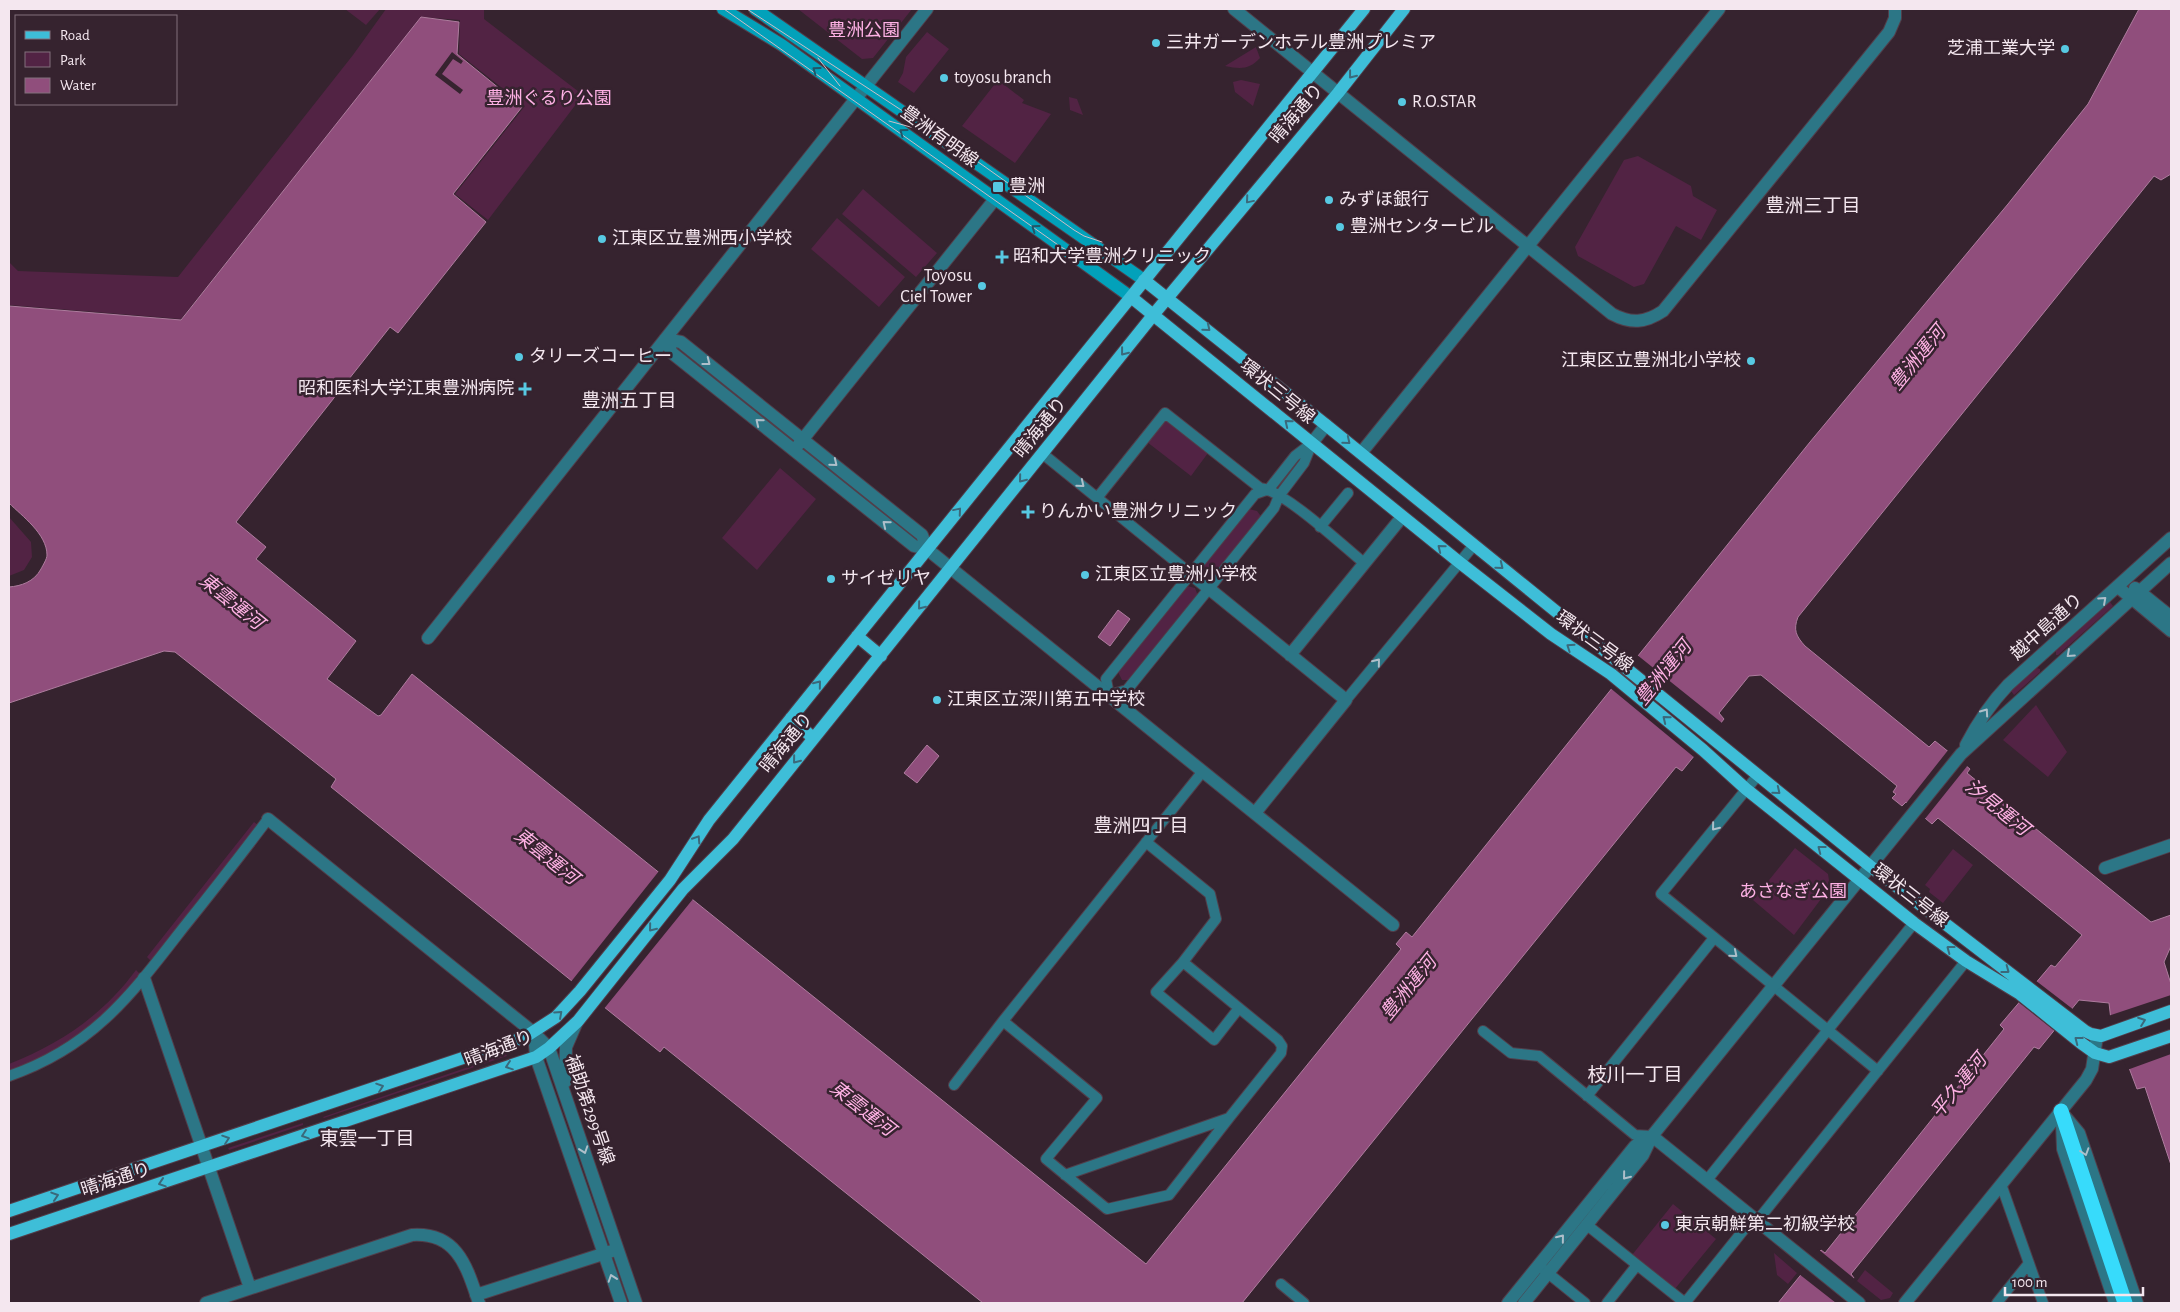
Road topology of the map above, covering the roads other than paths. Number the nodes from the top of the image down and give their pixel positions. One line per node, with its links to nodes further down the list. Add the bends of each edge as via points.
1 (723, 9): 12 (main road, 豊洲有明線, one-way to 1, via 782,45)
2 (755, 9): 10 (main road, 豊洲有明線)
3 (927, 9): 10 (street)
4 (1234, 9): 9 (street)
5 (1364, 9): 9 (main road, 晴海通り)
6 (1404, 9): 11 (main road, 晴海通り, one-way to 11)
7 (1719, 9): 14 (street)
8 (1895, 9): 14 (street, via 1889,32 1663,311 1651,319 1638,322 1618,317)
9 (1312, 73): 11 (street); 15 (main road, 晴海通り)
10 (867, 85): 12 (street); 15 (main road, 豊洲有明線)
11 (1338, 93): 14 (street); 17 (main road, 晴海通り, one-way to 17)
12 (856, 99): 13 (main road, 豊洲有明線, one-way to 12); 19 (street)
13 (995, 199): 16 (main road, 豊洲有明線, one-way to 13); 21 (street)
14 (1528, 246): 24 (street)
15 (1144, 280): 16 (main road, 晴海通り); 17 (main road, 環状三号線)
16 (1131, 297): 18 (main road, 環状三号線); 34 (main road, 晴海通り, one-way to 16)
17 (1168, 298): 18 (main road, 晴海通り); 20 (main road, 環状三号線, one-way to 20)
18 (1154, 314): 22 (main road, 環状三号線, one-way to 18); 25 (main road, 晴海通り, one-way to 25)
19 (665, 339): 21 (street, one-way to 21, via 681,342); 23 (street, one-way to 19, via 672,354); 46 (street)
20 (1326, 425): 22 (street); 24 (main road, 環状三号線, one-way to 24)
21 (804, 438): 23 (street); 34 (street, one-way to 34, via 922,535)
22 (1312, 443): 26 (street, via 1295,456); 28 (street, via 1304,463); 30 (main road, 環状三号線)
23 (794, 450): 34 (street, one-way to 23, via 914,546)
24 (1361, 453): 33 (main road, 環状三号線)
25 (1043, 454): 29 (street, one-way to 29); 38 (main road, 晴海通り, one-way to 38)
26 (1269, 489): 28 (street); 29 (street, via 1260,488 1165,413); 39 (street, via 1255,494)
27 (1348, 493): 31 (street)
28 (1279, 496): 31 (street); 41 (street, via 1274,508)
29 (1097, 498): 39 (street)
30 (1402, 517): 35 (main road, 環状三号線, one-way to 30); 36 (street)
31 (1320, 527): 36 (street)
32 (2171, 538): 40 (street, 越中島通り)
33 (1474, 545): 35 (street); 55 (main road, 環状三号線, one-way to 55)
34 (927, 549): 38 (street); 45 (main road, 晴海通り)
35 (1459, 562): 50 (street, one-way to 35); 56 (main road, 環状三号線, one-way to 35, via 1703,750 1610,674 1551,634)
36 (1364, 563): 47 (street)
37 (2171, 563): 42 (street, 越中島通り)
38 (951, 568): 48 (main road, 晴海通り, one-way to 48); 49 (street)
39 (1191, 574): 41 (street); 49 (street, via 1106,679)
40 (2121, 583): 42 (street); 53 (street, 越中島通り, one-way to 40, via 1992,701)
41 (1209, 589): 47 (street); 49 (street, via 1127,690)
42 (2136, 595): 43 (street); 44 (street); 53 (street, 越中島通り, one-way to 53)
43 (2171, 617)
44 (2171, 630)
45 (857, 636): 48 (main road); 51 (main road, 晴海通り, one-way to 45)
46 (428, 638)
47 (1290, 654): 50 (street)
48 (881, 656): 52 (main road, 晴海通り)
49 (1109, 695): 54 (street)
50 (1346, 700): 57 (street)
51 (791, 718): 52 (main road); 79 (main road, 晴海通り, one-way to 51, via 556,1017 580,991 670,880 709,820)
52 (813, 738): 74 (main road, 晴海通り, one-way to 74, via 733,838 683,890)
53 (1961, 754): 61 (street, 越中島通り)
54 (1202, 771): 57 (street); 59 (street)
55 (1758, 775): 56 (street); 61 (main road, 環状三号線, one-way to 61)
56 (1746, 790): 63 (main road, 環状三号線, one-way to 56); 66 (street, one-way to 66, via 1661,894)
57 (1255, 813): 65 (street)
58 (268, 820): 69 (street); 79 (street)
59 (1146, 842): 67 (street, via 1210,894 1216,918); 75 (street)
60 (2171, 845): 62 (street)
61 (1870, 866): 63 (street, 越中島通り); 71 (main road, 環状三号線, one-way to 71)
62 (2105, 868)
63 (1859, 879): 64 (main road, 環状三号線); 70 (street, 越中島通り)
64 (1914, 922): 68 (main road, 環状三号線, one-way to 64); 77 (street)
65 (1393, 925)
66 (1714, 938): 70 (street, one-way to 70); 88 (street)
67 (1183, 962): 72 (street); 72 (street, via 1156,992 1214,1040)
68 (1966, 962): 71 (main road, 環状三号線); 85 (street)
69 (144, 978): 86 (street, via 113,1013 78,1042); 93 (street)
70 (1773, 986): 77 (street); 92 (street, 越中島通り)
71 (2024, 990): 76 (main road, 環状三号線)
72 (1239, 1008): 91 (street, via 1282,1046 1281,1053)
73 (2171, 1011): 80 (main road, one-way to 73)
74 (578, 1021): 82 (main road, 晴海通り); 89 (street, via 568,1040 565,1057)
75 (1003, 1021): 87 (street); 95 (street, via 1097,1098 1046,1159)
76 (2064, 1022): 80 (main road, 環状三号線); 83 (main road, 環状三号線, one-way to 76)
77 (1828, 1030): 85 (street); 96 (street)
78 (1483, 1031): 88 (street, via 1511,1053 1539,1056)
79 (534, 1032): 82 (street, 補助第299号線); 84 (street, 補助第299号線); 93 (main road, 晴海通り, one-way to 79)
80 (2097, 1036): 83 (street)
81 (2171, 1036): 83 (main road, via 2109,1058)
82 (549, 1048): 84 (main road, 晴海通り); 89 (street, 補助第299号線)
83 (2096, 1053): 90 (street, via 2086,1080)
84 (536, 1057): 94 (main road, 晴海通り, one-way to 94); 103 (street, 補助第299号線)
85 (1878, 1071): 99 (street)
86 (9, 1076)
87 (954, 1085)
88 (1586, 1096): 92 (street, via 1635,1135)
89 (569, 1104): 102 (street, 補助第299号線, one-way to 102)
90 (2061, 1111): 97 (street); 123 (street, via 2063,1149); 124 (highway); 125 (street, one-way to 125, via 2079,1133)
91 (1228, 1118): 95 (street); 95 (street, via 1169,1195 1107,1209)
92 (1652, 1136): 96 (street); 100 (street, one-way to 100, via 1643,1155); 106 (street, one-way to 92, via 1635,1146)
93 (202, 1148): 94 (street); 98 (main road, 晴海通り, one-way to 93)
94 (209, 1168): 101 (main road, 晴海通り, one-way to 101); 108 (street)
95 (1065, 1175)
96 (1707, 1180): 99 (street)
97 (2001, 1184): 104 (street); 120 (street)
98 (9, 1211)
99 (1758, 1220): 118 (street, via 1746,1227); 119 (street)
100 (1587, 1225): 105 (street); 106 (street)
101 (9, 1234)
102 (618, 1249): 103 (street); 112 (street, 補助第299号線)
103 (604, 1254): 109 (street); 111 (street, 補助第299号線, one-way to 103)
104 (2029, 1263): 121 (street); 122 (street)
105 (1637, 1265): 117 (street); 118 (street)
106 (1543, 1269): 114 (street); 115 (street); 116 (street)
107 (1281, 1284): 113 (street)
108 (250, 1288): 109 (street, via 412,1234 425,1234 440,1239 456,1251 464,1261); 110 (street)
109 (478, 1299)
110 (206, 1303)
111 (621, 1303)
112 (636, 1303)
113 (1304, 1303)
114 (1508, 1303)
115 (1524, 1303)
116 (1585, 1303)
117 (1607, 1303)
118 (1685, 1303)
119 (1859, 1303)
120 (1905, 1303)
121 (1996, 1303)
122 (2043, 1303)
123 (2115, 1303)
124 (2126, 1303)
125 (2137, 1303)

